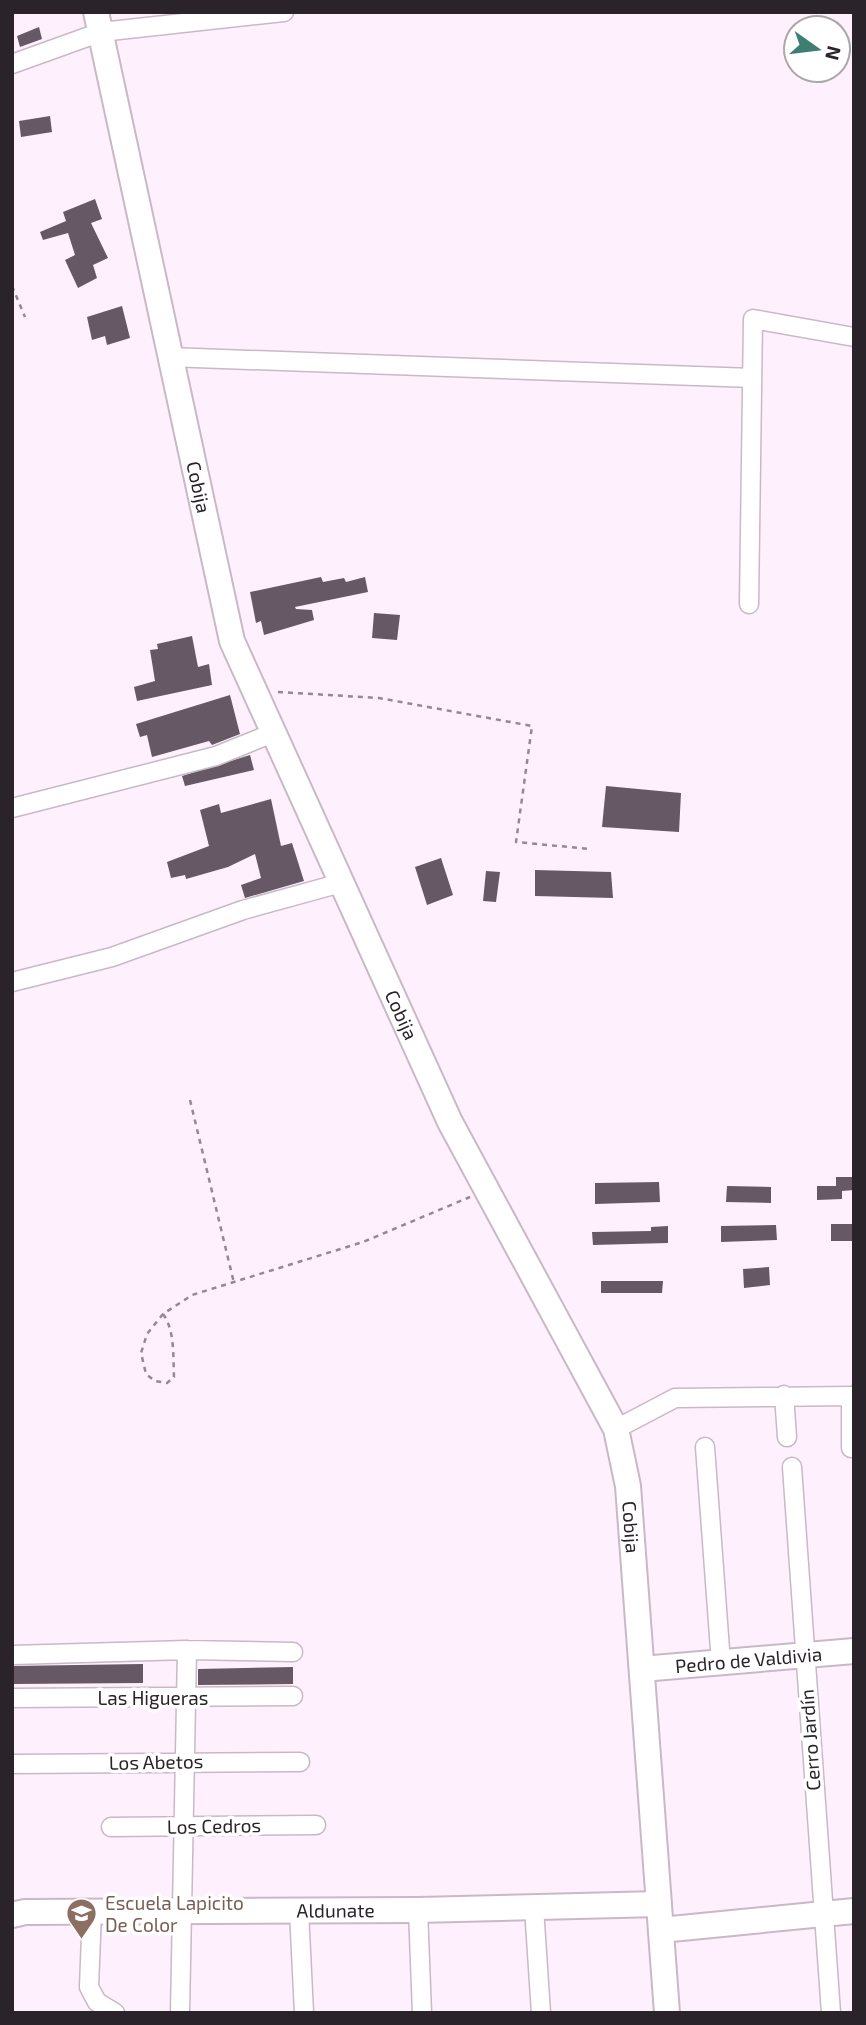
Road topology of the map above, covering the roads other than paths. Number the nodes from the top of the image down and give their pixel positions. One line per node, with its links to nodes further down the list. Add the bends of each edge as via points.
1 (284, 12): 2 (street)
2 (99, 22): 3 (street); 5 (street, Cobija)
3 (12, 64)
4 (854, 337): 6 (street, via 753,319)
5 (169, 357): 6 (street); 8 (street, Cobija, via 232,641)
6 (752, 378): 7 (street)
7 (749, 604)
8 (273, 733): 9 (street, via 216,756); 10 (street, Cobija)
9 (12, 808)
10 (341, 883): 11 (street, via 243,910 112,957); 14 (street, Cobija, via 450,1122)
11 (12, 982)
12 (784, 1395): 13 (street); 14 (street, via 676,1398); 15 (street)
13 (852, 1396): 17 (street)
14 (617, 1429): 25 (street, Cobija, via 628,1486)
15 (787, 1437)
16 (705, 1447): 24 (street)
17 (851, 1448)
18 (792, 1466): 23 (street, Cerro Jardín)
19 (187, 1650): 21 (street); 22 (street); 28 (street)
20 (854, 1651): 23 (street, Pedro de Valdivia)
21 (293, 1652)
22 (12, 1655)
23 (805, 1655): 24 (street, Pedro de Valdivia); 42 (street, Cerro Jardín)
24 (721, 1663): 25 (street, Pedro de Valdivia)
25 (642, 1669): 35 (street, Cobija)
26 (293, 1696): 28 (street, Las Higueras)
27 (12, 1698): 28 (street, Las Higueras)
28 (186, 1698): 29 (street)
29 (186, 1761): 30 (street, Los Abetos); 31 (street, Los Abetos); 34 (street)
30 (300, 1762)
31 (12, 1764)
32 (316, 1825): 34 (street, Los Cedros)
33 (111, 1827): 34 (street, Los Cedros)
34 (186, 1827): 38 (street)
35 (659, 1904): 36 (street, Aldunate); 44 (street, Cobija)
36 (534, 1908): 37 (street, Aldunate); 49 (street)
37 (418, 1910): 39 (street, Aldunate); 48 (street)
38 (183, 1911): 39 (street, Aldunate); 41 (street, Aldunate); 46 (street)
39 (299, 1911): 47 (street)
40 (854, 1911): 42 (street)
41 (92, 1912): 43 (street, Aldunate); 45 (street, via 89,1987 97,2002)
42 (822, 1913): 44 (street); 51 (street, Cerro Jardín)
43 (12, 1915)
44 (661, 1930): 50 (street, Cobija)
45 (115, 2013)
46 (180, 2013)
47 (304, 2013)
48 (422, 2013)
49 (541, 2013)
50 (667, 2013)
51 (831, 2013)

